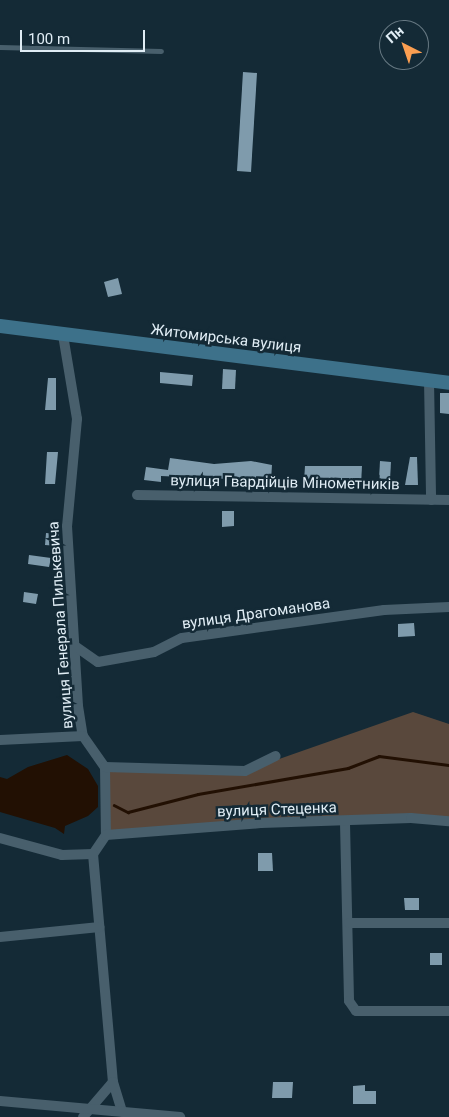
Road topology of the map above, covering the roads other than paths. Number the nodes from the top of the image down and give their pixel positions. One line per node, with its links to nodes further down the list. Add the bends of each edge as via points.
1 (0, 46): 2 (lane)
2 (161, 51)
3 (0, 326): 4 (main road, Житомирська вулиця)
4 (63, 335): 5 (main road, Житомирська вулиця); 11 (street, вулиця Генерала Пилькевича, via 77,419 67,526)
5 (430, 380): 6 (main road, Житомирська вулиця); 8 (street)
6 (449, 383)
7 (137, 495): 8 (street, вулиця Гвардійців Мінометників)
8 (431, 500): 9 (street, вулиця Гвардійців Мінометників)
9 (449, 500)
10 (449, 607): 11 (street, вулиця Драгоманова, via 384,610 182,638 154,652 98,662)
11 (76, 646): 12 (street, вулиця Генерала Пилькевича)
12 (83, 736): 13 (street); 15 (street, вулиця Генерала Пилькевича)
13 (0, 740)
14 (276, 756): 15 (street, via 245,771)
15 (105, 767): 18 (street)
16 (449, 821): 17 (street, вулиця Стеценка, via 411,818)
17 (345, 823): 18 (street, вулиця Стеценка, via 261,823); 21 (street)
18 (106, 834): 20 (street)
19 (0, 838): 20 (street, via 62,855)
20 (93, 854): 23 (street)
21 (349, 923): 22 (street); 25 (street, via 349,1001 356,1011)
22 (449, 923)
23 (100, 926): 24 (street); 26 (street)
24 (0, 936)
25 (449, 1011)
26 (113, 1082): 28 (street); 29 (street)
27 (0, 1101): 28 (street)
28 (90, 1108): 29 (street); 30 (street)
29 (122, 1112): 31 (street)
30 (83, 1117)
31 (180, 1117)

